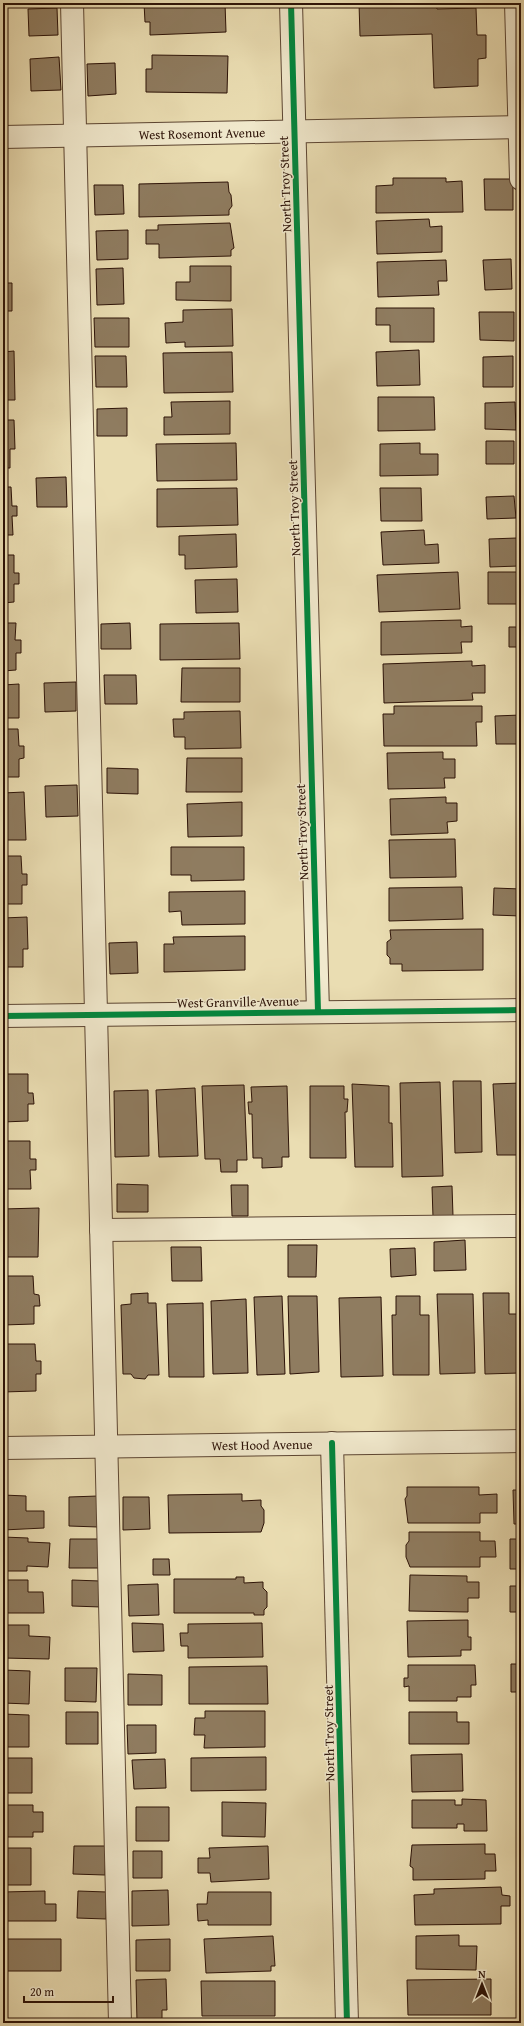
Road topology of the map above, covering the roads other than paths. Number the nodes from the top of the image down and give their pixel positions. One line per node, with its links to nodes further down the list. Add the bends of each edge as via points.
1 (72, 3): 6 (street)
2 (291, 3): 5 (street, North Troy Street)
3 (516, 3): 4 (street)
4 (520, 127): 5 (street, West Rosemont Avenue); 8 (street)
5 (294, 131): 6 (street, West Rosemont Avenue); 10 (street, North Troy Street)
6 (75, 136): 7 (street, West Rosemont Avenue); 11 (street)
7 (3, 137)
8 (521, 180)
9 (521, 1010): 10 (street, West Granville Avenue)
10 (318, 1012): 11 (street, West Granville Avenue)
11 (96, 1015): 12 (street, West Granville Avenue); 14 (street)
12 (3, 1016)
13 (521, 1226): 14 (street)
14 (101, 1230): 17 (street)
15 (521, 1441): 16 (street, West Hood Avenue)
16 (332, 1443): 17 (street, West Hood Avenue); 20 (street, North Troy Street)
17 (106, 1446): 18 (street, West Hood Avenue); 19 (street)
18 (3, 1448)
19 (120, 2023)
20 (347, 2023)

